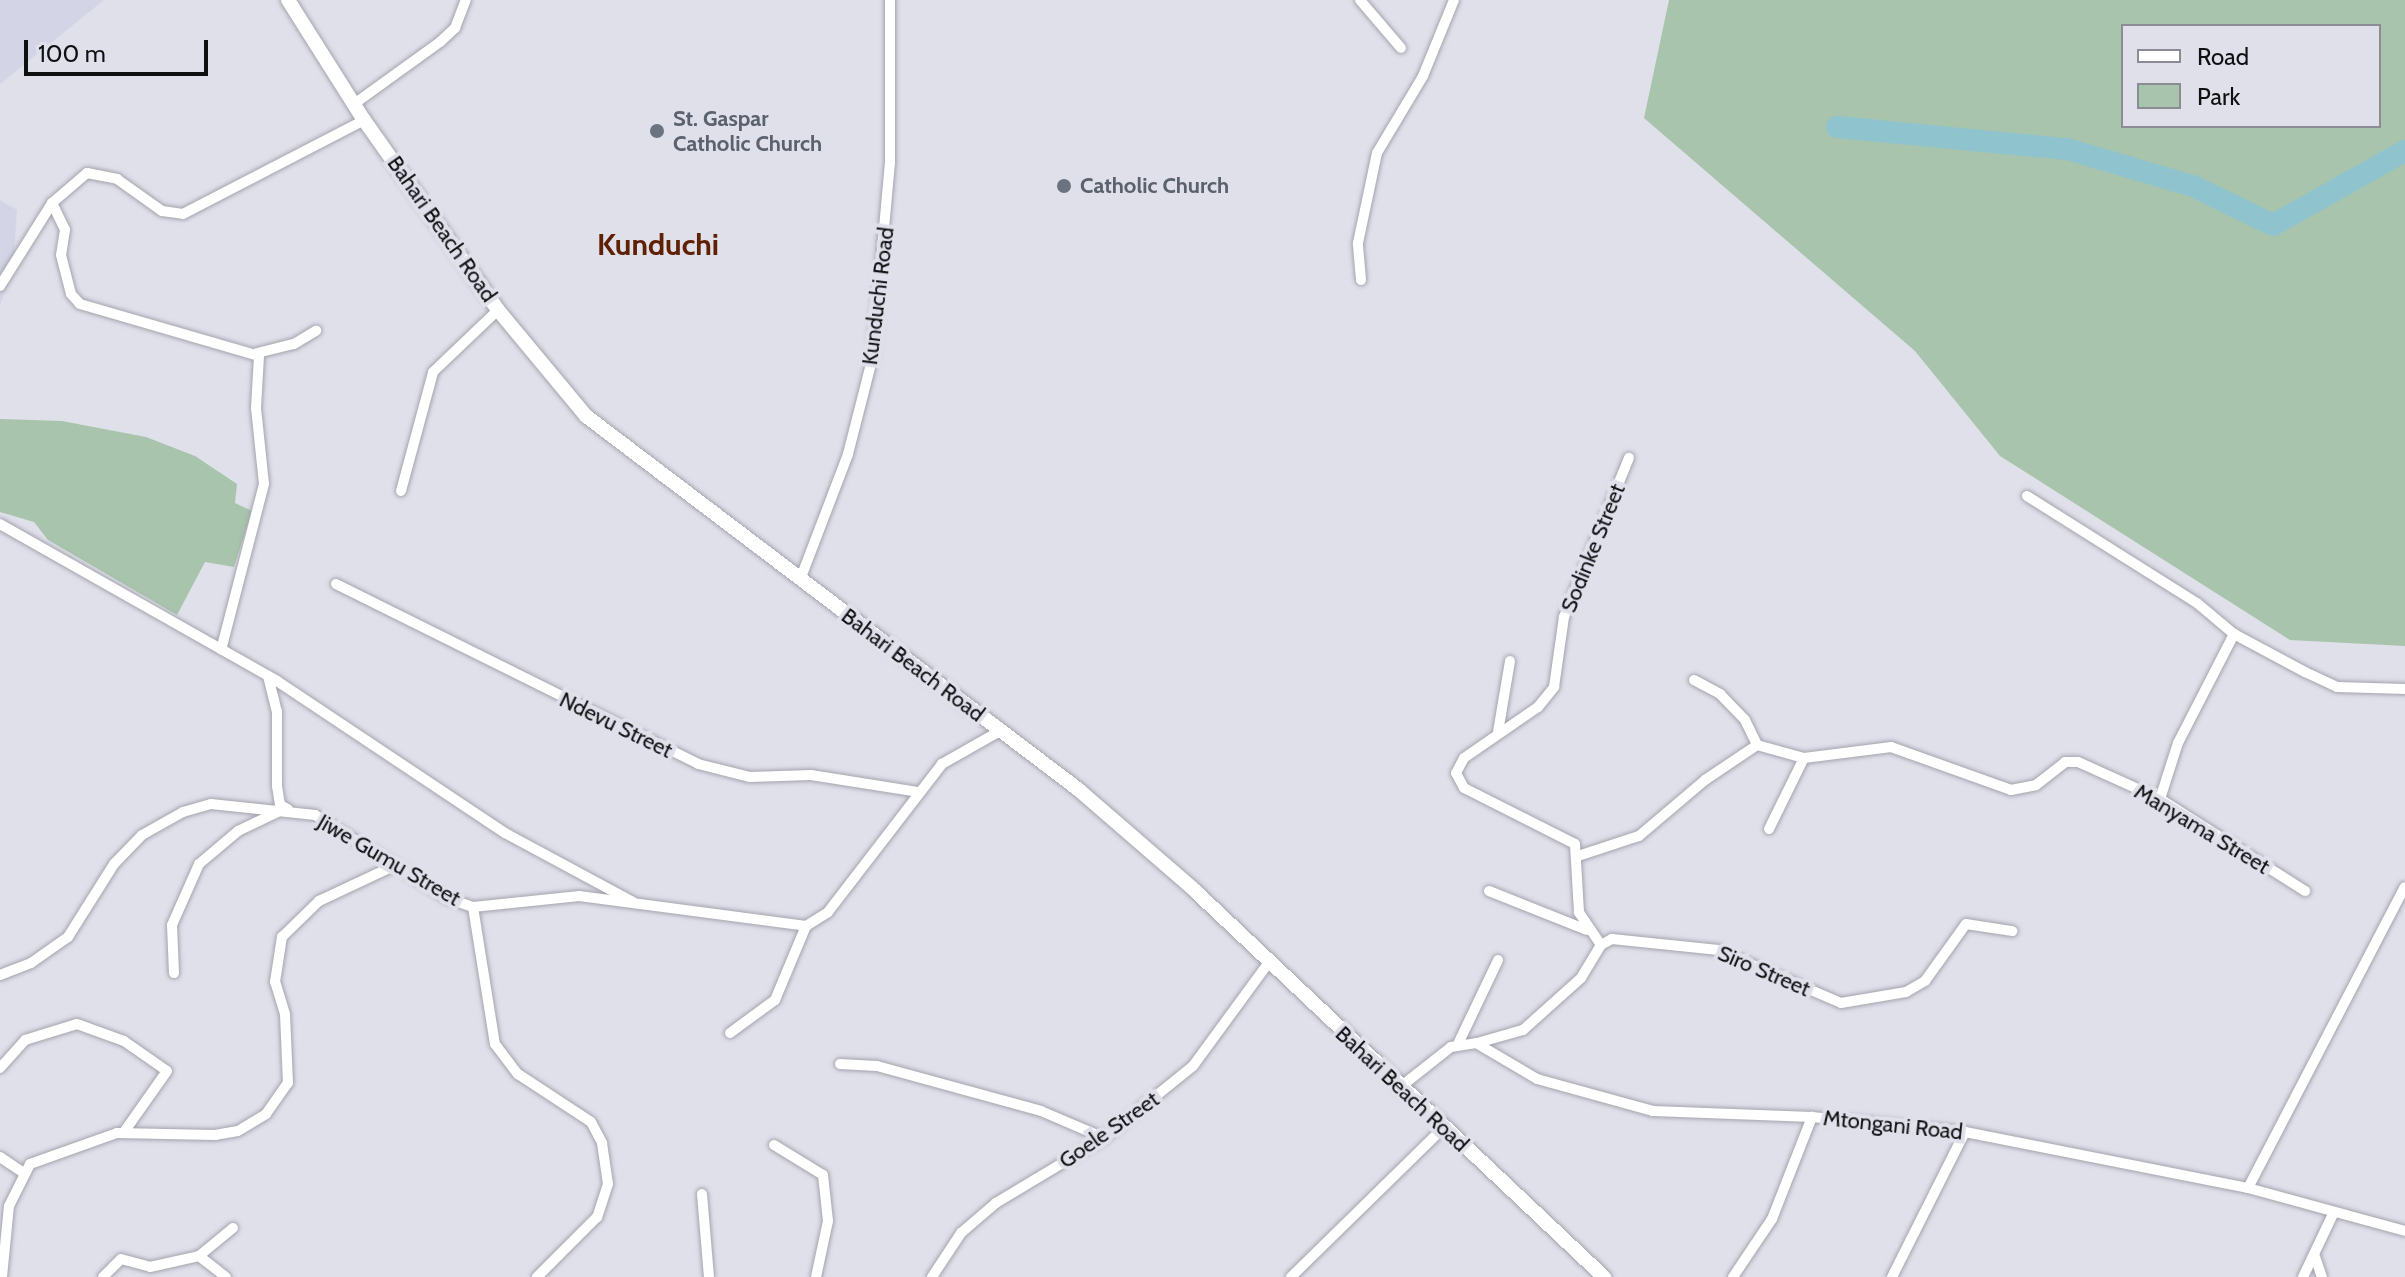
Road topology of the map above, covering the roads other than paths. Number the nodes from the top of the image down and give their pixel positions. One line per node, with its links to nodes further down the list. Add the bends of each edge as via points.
1 (288, 0): 7 (street, Bahari Beach Road)
2 (466, 0): 7 (street, via 455,28 440,42)
3 (890, 0): 19 (street, Kunduchi Road, via 890,163 872,360 848,454)
4 (1360, 0): 6 (street)
5 (1454, 0): 10 (street, via 1423,76 1377,153 1358,243)
6 (1401, 48)
7 (354, 104): 8 (street, Bahari Beach Road)
8 (364, 120): 9 (street, via 183,214 162,211 117,179 95,173 87,173); 12 (street, Bahari Beach Road)
9 (52, 203): 11 (street); 14 (street, via 65,230 61,255 71,294 80,304)
10 (1361, 280)
11 (0, 286)
12 (498, 310): 16 (street, via 433,372); 19 (street, Bahari Beach Road, via 586,416)
13 (316, 331): 14 (street, via 294,344)
14 (257, 353): 22 (street, via 264,484)
15 (1629, 458): 28 (street, Sodinke Street, via 1564,617 1554,687 1538,707)
16 (401, 491)
17 (2027, 496): 21 (street, via 2197,603)
18 (0, 524): 22 (street)
19 (800, 580): 27 (street, Bahari Beach Road)
20 (336, 584): 31 (street, Ndevu Street, via 698,764 750,777 811,775)
21 (2234, 634): 26 (street, via 2337,687); 32 (street, via 2178,743)
22 (221, 650): 24 (street)
23 (1510, 661): 28 (street)
24 (268, 676): 33 (street, via 277,711 277,786 280,805); 41 (street, via 505,833)
25 (1694, 680): 29 (street, via 1720,694 1745,720)
26 (2405, 689)
27 (1000, 731): 31 (street, via 942,764); 47 (street, Bahari Beach Road, via 1079,790)
28 (1498, 732): 35 (street, Sodinke Street, via 1460,762 1460,784 1570,838)
29 (1757, 745): 30 (street, Manyama Street); 35 (street, via 1705,780 1639,836)
30 (1804, 758): 32 (street, Manyama Street, via 1904,748 2011,790 2036,785 2072,761); 34 (street)
31 (918, 792): 42 (street, via 828,912)
32 (2160, 799): 39 (street, Manyama Street)
33 (287, 810): 36 (street, Jiwe Gumu Street, via 335,823); 48 (street, via 238,831 199,864 172,925); 49 (street, Jiwe Gumu Street, via 211,804 162,823 126,849 68,937 38,959)
34 (1769, 829)
35 (1578, 856): 43 (street, via 1576,891)
36 (396, 865): 40 (street, Jiwe Gumu Street, via 445,897); 58 (street, via 319,901 282,937 275,982 285,1014 288,1083 266,1114 238,1131 215,1135)
37 (2405, 887): 64 (street)
38 (1489, 891): 43 (street)
39 (2305, 891)
40 (473, 907): 41 (street, Jiwe Gumu Street, via 579,896); 74 (street, via 495,1044 518,1074 591,1122 602,1143 608,1184 597,1217)
41 (643, 907): 42 (street, Jiwe Gumu Street)
42 (806, 926): 50 (street, via 775,1000)
43 (1587, 930): 45 (street)
44 (2012, 931): 45 (street, Siro Street, via 1966,924 1925,981 1906,992 1841,1003 1718,950 1624,937)
45 (1601, 945): 51 (street, via 1581,978 1523,1030)
46 (1498, 960): 52 (street)
47 (1269, 962): 55 (street, Bahari Beach Road); 60 (street, Goele Street, via 1193,1066)
48 (174, 973)
49 (0, 975)
50 (730, 1033)
51 (1476, 1043): 52 (street); 56 (street, Mtongani Road, via 1537,1079 1653,1111)
52 (1458, 1044): 55 (street)
53 (840, 1064): 60 (street, via 877,1066 1041,1111)
54 (0, 1068): 58 (street, via 25,1040 77,1024 124,1041 167,1071)
55 (1399, 1088): 57 (street, Bahari Beach Road)
56 (1812, 1117): 59 (street, Mtongani Road); 80 (street, via 1772,1219)
57 (1442, 1129): 78 (street); 79 (street, Bahari Beach Road)
58 (124, 1132): 63 (street, via 30,1164)
59 (1965, 1132): 64 (street, Mtongani Road); 81 (street)
60 (1104, 1138): 77 (street, Goele Street, via 996,1203 961,1233)
61 (774, 1145): 76 (street, via 823,1175 828,1221)
62 (0, 1157): 63 (street)
63 (24, 1173): 71 (street, via 9,1206)
64 (2248, 1188): 66 (street, Mtongani Road)
65 (702, 1194): 75 (street)
66 (2334, 1212): 68 (street, Mtongani Road); 69 (street)
67 (233, 1228): 70 (street)
68 (2405, 1231)
69 (2314, 1254): 82 (street); 83 (street)
70 (199, 1256): 72 (street, via 150,1267 121,1259); 73 (street)
71 (2, 1277)
72 (103, 1277)
73 (226, 1277)
74 (537, 1277)
75 (709, 1277)
76 (816, 1277)
77 (932, 1277)
78 (1291, 1277)
79 (1604, 1277)
80 (1733, 1277)
81 (1892, 1277)
82 (2303, 1277)
83 (2322, 1277)

